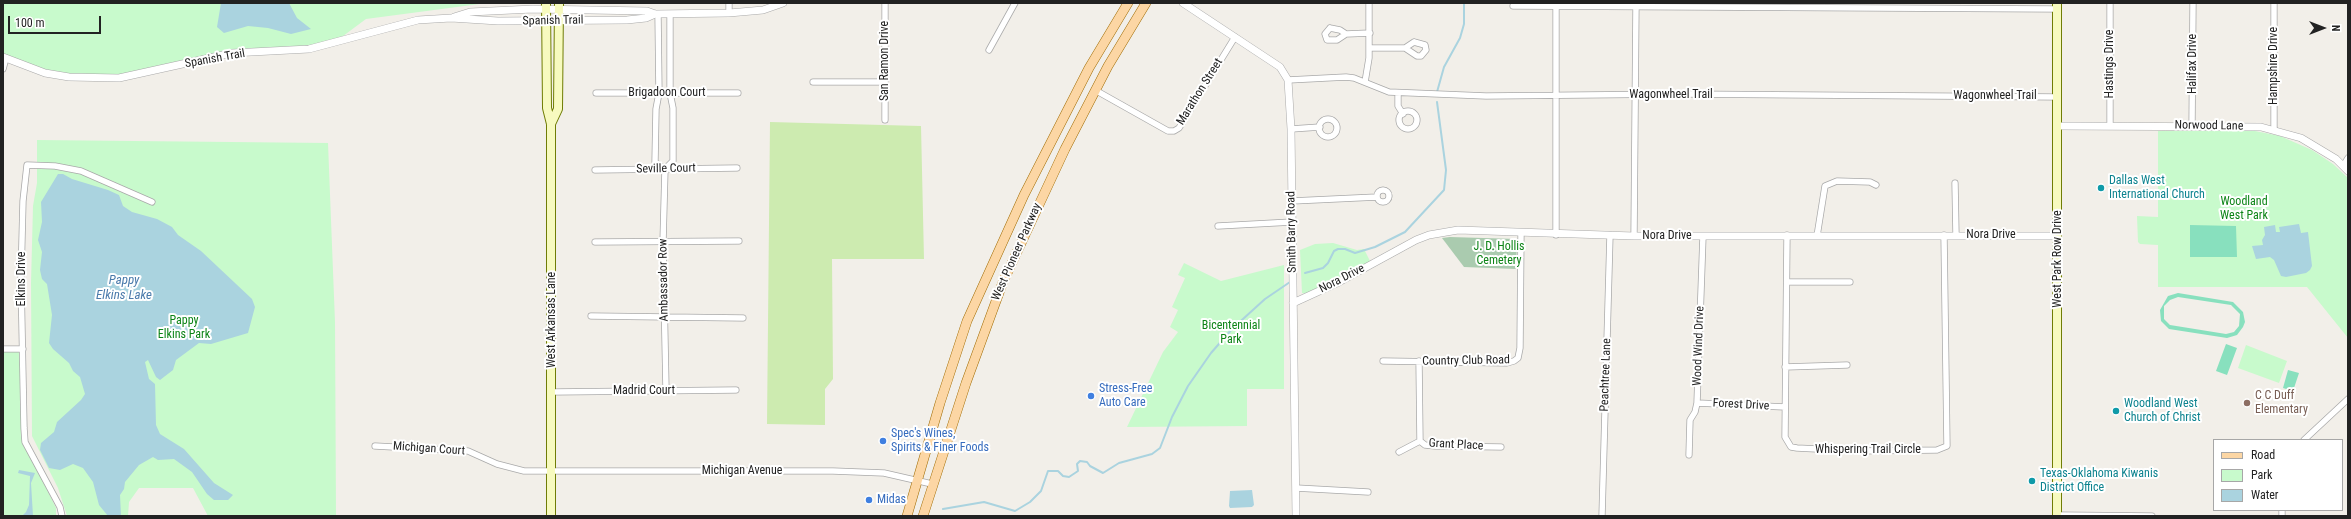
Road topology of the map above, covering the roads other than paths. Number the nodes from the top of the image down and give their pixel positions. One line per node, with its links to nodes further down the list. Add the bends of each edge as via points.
1 (729, 3): 20 (street)
2 (783, 3): 20 (street, Spanish Trail, via 763,10)
3 (885, 3): 36 (street, San Ramon Drive)
4 (1015, 3): 31 (street)
5 (1128, 3): 106 (main road, West Pioneer Parkway, via 1089,68 1024,195 976,302)
6 (1146, 3): 38 (main road, West Pioneer Parkway)
7 (1183, 3): 28 (street)
8 (1369, 3): 26 (street)
9 (2110, 3): 51 (street, Hastings Drive)
10 (2193, 3): 52 (street, Halifax Drive)
11 (2274, 3): 55 (street, Hampshire Drive)
12 (1556, 5): 13 (street); 18 (street); 45 (street)
13 (1636, 5): 14 (street); 44 (street)
14 (1720, 5): 15 (street)
15 (1802, 5): 19 (street)
16 (546, 6): 17 (street, Spanish Trail); 23 (street, Spanish Trail, via 470,12); 25 (main road, West Arkansas Lane)
17 (559, 6): 21 (street, Spanish Trail, via 647,11); 24 (main road, West Arkansas Lane)
18 (1513, 6)
19 (2057, 6): 46 (main road, West Park Row Drive)
20 (729, 13): 22 (street, Spanish Trail)
21 (656, 14): 22 (street, Spanish Trail); 24 (street, Spanish Trail, via 640,19); 40 (street)
22 (670, 14): 41 (street, Ambassador Row)
23 (451, 18): 25 (street, Spanish Trail); 32 (street, Spanish Trail, via 401,24 309,48 232,53 118,78 69,78 45,73)
24 (559, 20): 25 (street, Spanish Trail); 49 (main road, West Arkansas Lane, via 558,108)
25 (546, 21): 49 (main road, West Arkansas Lane, via 547,108)
26 (1370, 33): 27 (street); 29 (street)
27 (1346, 34)
28 (1235, 37): 34 (street, via 1280,67); 38 (street, Marathon Street, via 1179,128 1174,131 1168,131)
29 (1370, 48): 30 (street); 37 (street)
30 (1405, 48)
31 (989, 50)
32 (5, 58): 33 (street)
33 (3, 69)
34 (1288, 80): 37 (street, Wagonwheel Trail, via 1346,77); 54 (street, Smith Barry Road)
35 (813, 82): 36 (street)
36 (885, 82): 48 (street, San Ramon Drive)
37 (1365, 82): 43 (street, Wagonwheel Trail)
38 (1096, 90): 107 (main road, West Pioneer Parkway, via 1052,174 1003,282)
39 (596, 93): 40 (street, Brigadoon Court)
40 (659, 93): 41 (street, Brigadoon Court); 58 (street, via 656,109 655,162)
41 (670, 93): 42 (street, Brigadoon Court); 58 (street, Ambassador Row, via 673,108 673,161)
42 (738, 93)
43 (1398, 93): 45 (street, Wagonwheel Trail); 47 (street, via 1398,106)
44 (1635, 95): 45 (street, Wagonwheel Trail); 46 (street, Wagonwheel Trail); 73 (street)
45 (1556, 96): 69 (street)
46 (2058, 97): 50 (main road, West Park Row Drive)
47 (1403, 114)
48 (885, 120)
49 (551, 124): 95 (main road, West Arkansas Lane)
50 (2058, 126): 51 (street, Norwood Lane); 77 (main road, West Park Row Drive)
51 (2110, 126): 52 (street, Norwood Lane)
52 (2192, 126): 55 (street, Norwood Lane, via 2247,126)
53 (1320, 127): 54 (street)
54 (1291, 129): 64 (street, Smith Barry Road)
55 (2274, 130): 59 (street, Norwood Lane, via 2301,138 2326,152)
56 (2348, 158): 59 (street)
57 (737, 168): 58 (street, Seville Court)
58 (665, 169): 60 (street, Seville Court); 80 (street, Ambassador Row)
59 (2346, 169)
60 (595, 170)
61 (1955, 183): 72 (street)
62 (1876, 185): 76 (street, via 1870,182 1837,181 1824,186)
63 (1377, 197): 64 (street)
64 (1292, 201): 66 (street, Smith Barry Road)
65 (152, 202): 88 (street, Elkins Drive, via 81,171 55,166 27,165 22,232)
66 (1292, 222): 67 (street); 83 (street, Smith Barry Road)
67 (1218, 226)
68 (1521, 232): 69 (street, Nora Drive); 83 (street, Nora Drive, via 1458,230 1429,234); 90 (street, Country Club Road, via 1518,358 1507,363)
69 (1556, 235): 70 (street, Nora Drive)
70 (1610, 235): 73 (street, Nora Drive); 116 (street, Peachtree Lane)
71 (1944, 235): 72 (street, Nora Drive); 76 (street, Nora Drive); 98 (street, Whispering Trail Circle, via 1947,446 1937,450 1857,451 1806,450 1791,447 1785,436)
72 (1956, 235): 77 (street, Nora Drive)
73 (1634, 236): 74 (street, Nora Drive)
74 (1703, 236): 75 (street, Nora Drive); 97 (street, Wood Wind Drive)
75 (1787, 236): 76 (street, Nora Drive); 81 (street, Whispering Trail Circle)
76 (1817, 236)
77 (2058, 236): 110 (main road, West Park Row Drive)
78 (739, 241): 80 (street)
79 (595, 242): 80 (street)
80 (663, 242): 85 (street, Ambassador Row)
81 (1787, 282): 82 (street); 92 (street, Whispering Trail Circle)
82 (1850, 282)
83 (1293, 304): 108 (street, Smith Barry Road)
84 (591, 316): 85 (street)
85 (664, 316): 86 (street); 93 (street, Ambassador Row)
86 (743, 318)
87 (3, 349): 88 (street)
88 (23, 349): 111 (street, Elkins Drive, via 25,442 60,507)
89 (1383, 361): 90 (street, Country Club Road)
90 (1419, 361): 100 (street, Grant Place)
91 (1847, 366): 92 (street)
92 (1785, 367): 98 (street, Whispering Trail Circle)
93 (666, 390): 94 (street, Madrid Court); 95 (street, Madrid Court)
94 (736, 390)
95 (552, 392): 105 (main road, West Arkansas Lane)
96 (2348, 400): 99 (street)
97 (1697, 403): 98 (street, Forest Drive); 104 (street, Wood Wind Drive, via 1690,420)
98 (1785, 407)
99 (2305, 439)
100 (1420, 441): 102 (street, Grant Place, via 1425,445 1435,446); 103 (street)
101 (375, 446): 105 (street, Michigan Court, via 468,451 505,467)
102 (1501, 447)
103 (1399, 452)
104 (1689, 455)
105 (551, 473): 106 (street, Michigan Avenue, via 833,471 884,473); 112 (main road, West Arkansas Lane)
106 (916, 480): 107 (street, Michigan Avenue); 113 (main road, West Pioneer Parkway)
107 (932, 484): 114 (main road, West Pioneer Parkway)
108 (1296, 488): 109 (street); 115 (street, Smith Barry Road)
109 (1368, 492)
110 (2057, 515): 117 (street)
111 (62, 516)
112 (551, 516)
113 (907, 516)
114 (923, 516)
115 (1296, 516)
116 (1602, 516)
117 (2114, 516): 118 (street)
118 (2152, 516)

